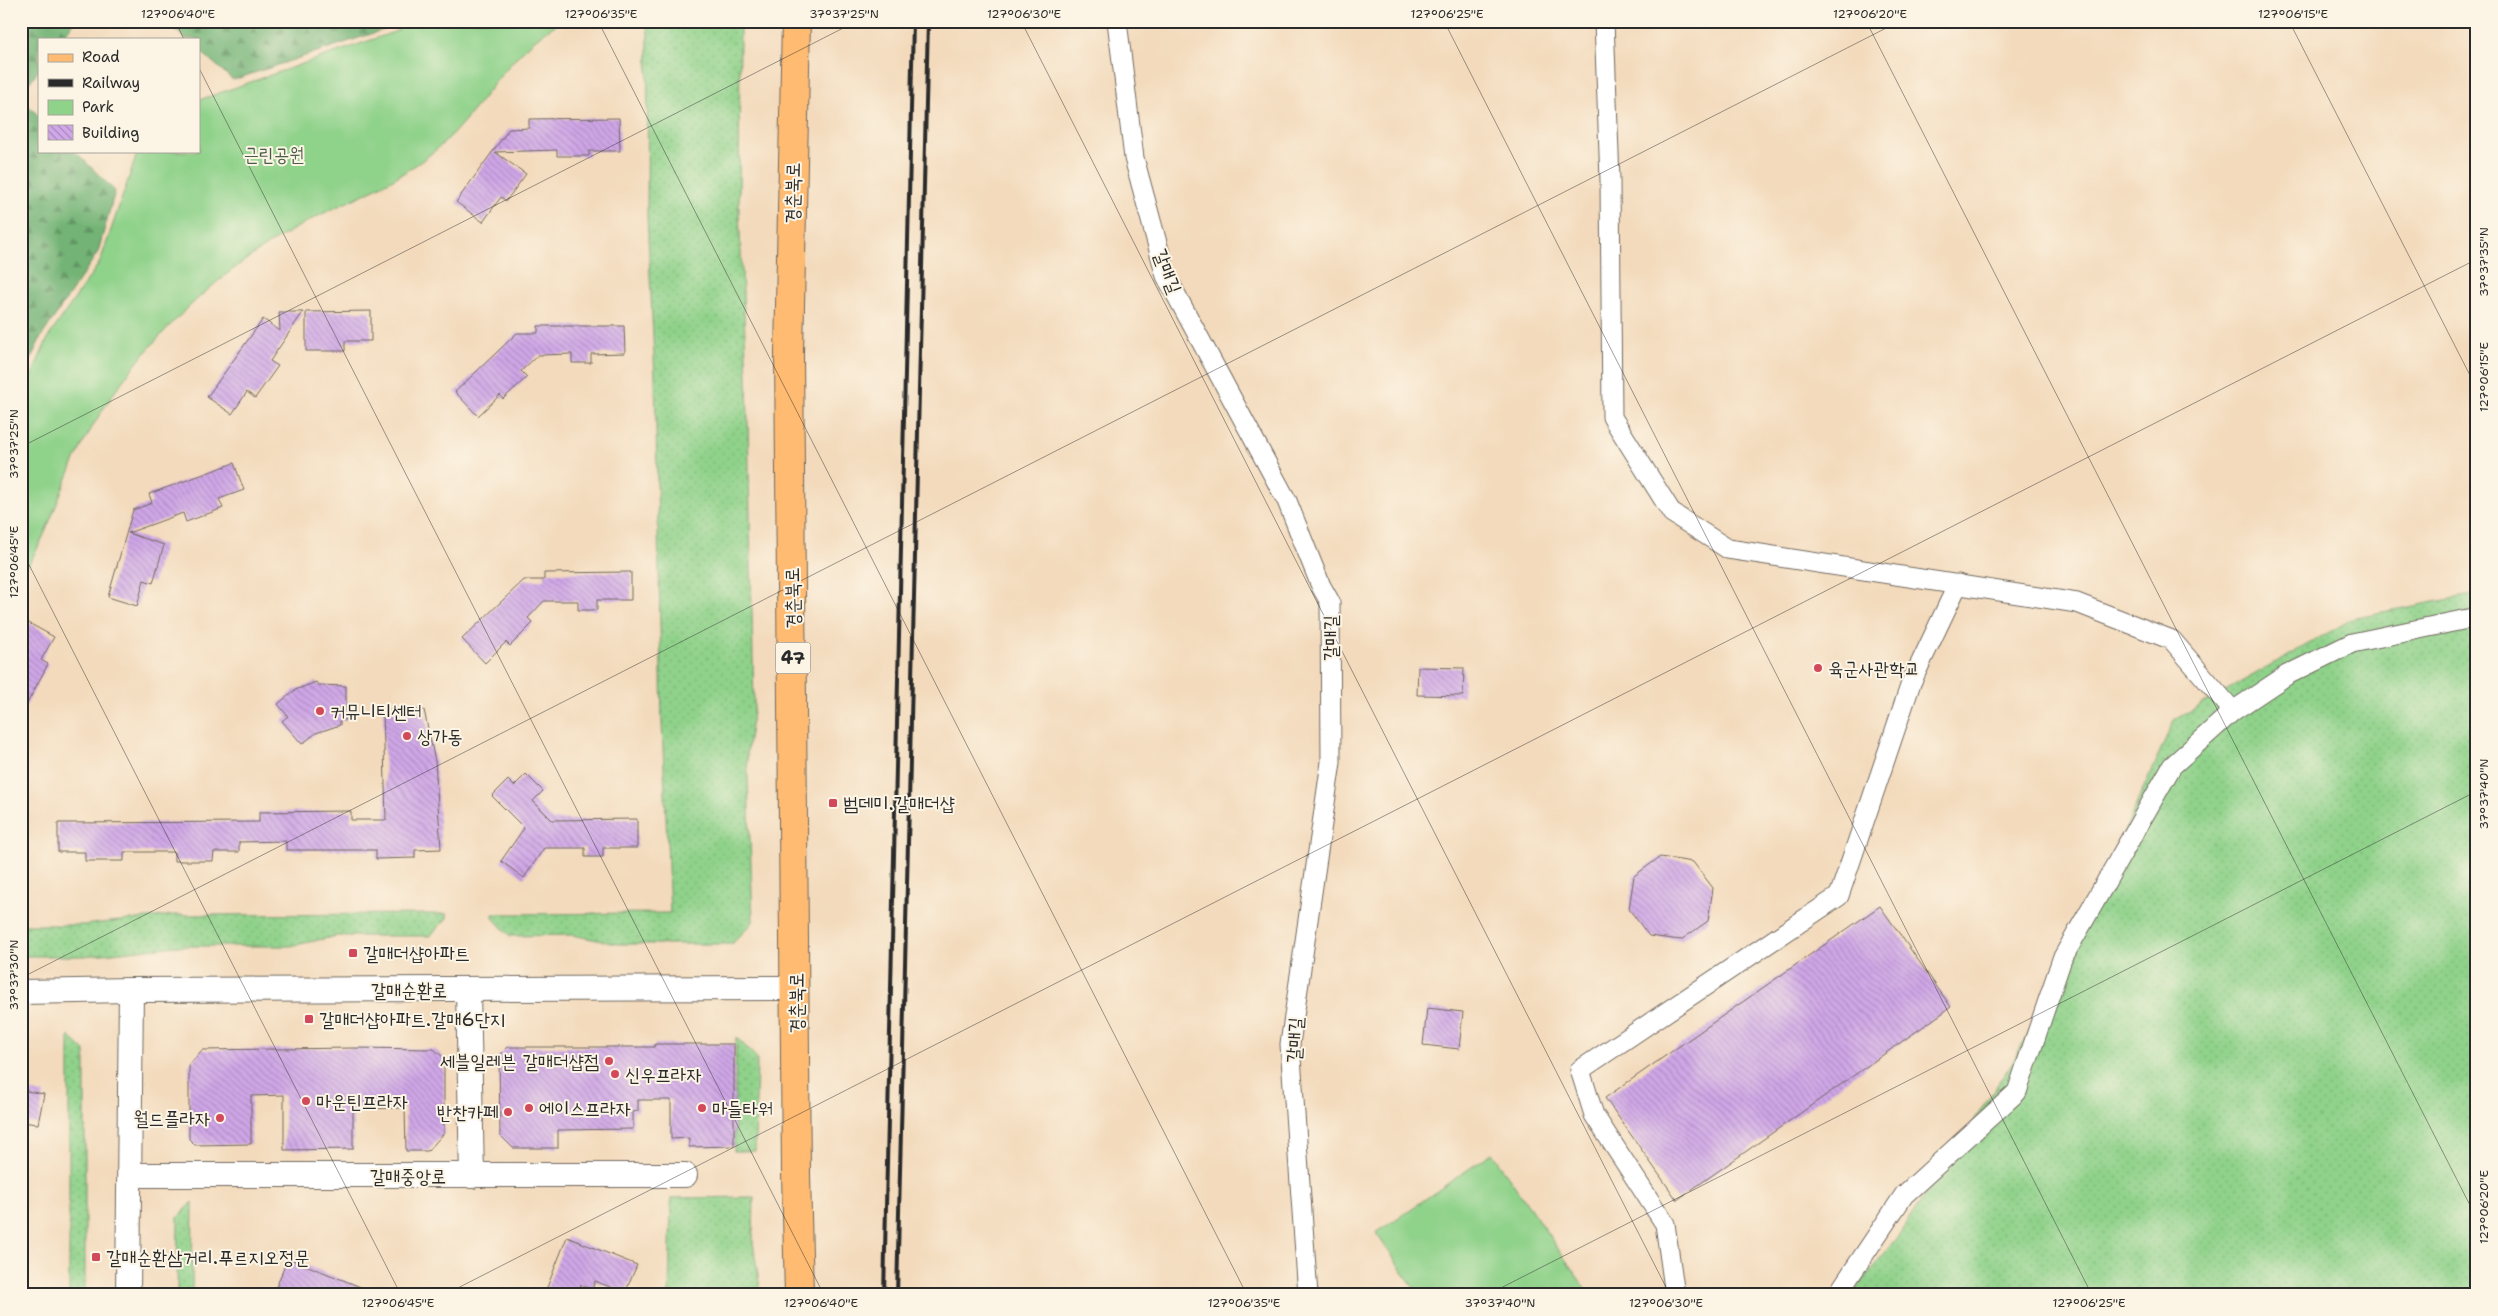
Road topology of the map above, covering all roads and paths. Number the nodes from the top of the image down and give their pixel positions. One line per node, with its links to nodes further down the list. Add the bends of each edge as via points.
1 (796, 21): 7 (main road, 경춘북로 / 47, via 789,353)
2 (1117, 21): 16 (street, 갈매길, via 1134,158 1166,276 1287,501 1330,602 1331,762 1290,1044)
3 (1604, 21): 4 (street, via 1610,180 1612,417 1672,513 1728,548)
4 (1958, 584): 6 (street, via 2077,603 2172,640); 17 (street, via 1911,683 1838,896 1580,1070 1594,1115 1665,1224)
5 (2477, 617): 6 (street, via 2352,643 2287,675)
6 (2234, 711): 18 (street, via 2172,766 2062,960 2017,1092 1904,1195)
7 (796, 988): 9 (street, 갈매순환로); 15 (main road, 경춘북로 / 47)
8 (131, 990): 9 (street, 갈매순환로); 10 (street, 갈매순환로); 11 (street)
9 (468, 990): 13 (street)
10 (21, 992)
11 (130, 1175): 13 (street, 갈매중앙로); 14 (street)
12 (685, 1175): 13 (street, 갈매중앙로)
13 (472, 1176)
14 (128, 1295)
15 (799, 1295)
16 (1308, 1295)
17 (1674, 1295)
18 (1837, 1295)

